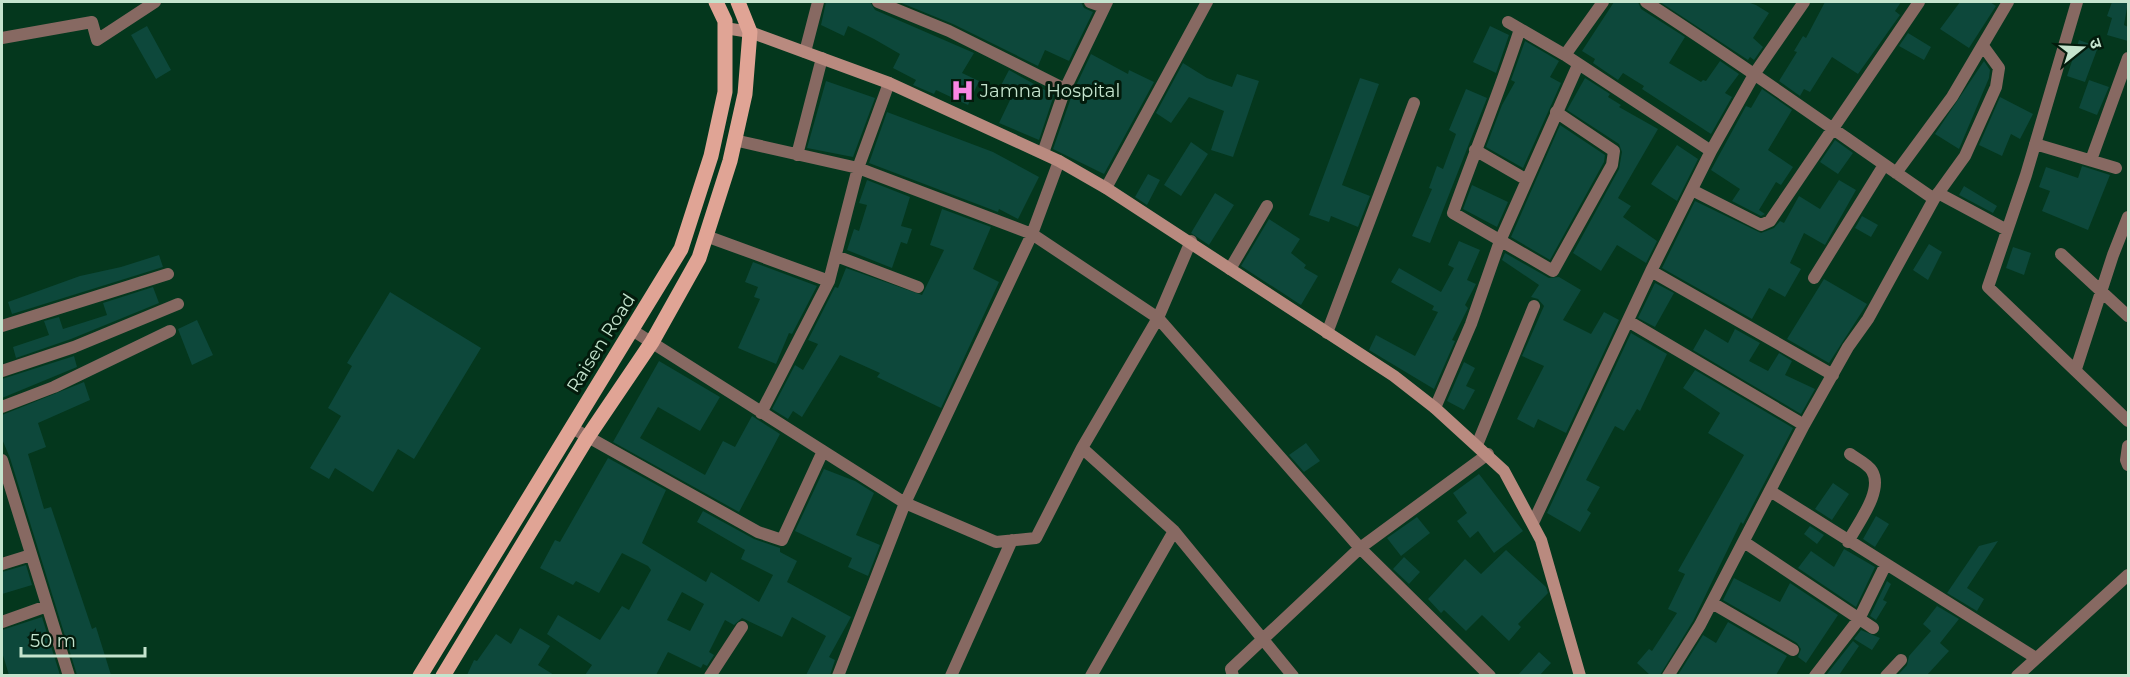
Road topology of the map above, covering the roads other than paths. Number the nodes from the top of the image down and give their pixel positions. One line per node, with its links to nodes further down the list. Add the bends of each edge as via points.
1 (155, 2): 19 (street, via 97,40 92,22)
2 (716, 2): 16 (main road, Raisen Road)
3 (738, 2): 18 (main road)
4 (818, 2): 21 (street)
5 (878, 2): 28 (street, via 949,31)
6 (1090, 2): 14 (street)
7 (1207, 2): 45 (street)
8 (1603, 2): 22 (street)
9 (1646, 2): 26 (street)
10 (1801, 2): 26 (street)
11 (1919, 2): 31 (street)
12 (2008, 2): 20 (street)
13 (2077, 2): 33 (street)
14 (1106, 4): 28 (street)
15 (1508, 21): 17 (street)
16 (725, 28): 18 (street); 70 (main road, Raisen Road, via 725,92 711,156 681,249)
17 (1520, 29): 22 (street); 34 (street, via 1497,101)
18 (750, 32): 21 (street); 32 (main road, via 745,94)
19 (2, 38)
20 (1983, 46): 43 (street, via 1952,97); 47 (street, via 2000,68 1996,87 1965,156)
21 (805, 52): 23 (street)
22 (1565, 55): 25 (street)
23 (822, 58): 27 (street); 37 (street)
24 (2128, 58): 38 (street)
25 (1578, 65): 30 (street); 35 (street)
26 (1755, 73): 31 (street); 35 (street)
27 (889, 83): 36 (street); 41 (street)
28 (1065, 89): 36 (street)
29 (1414, 103): 72 (street)
30 (1556, 112): 44 (street); 54 (street, via 1614,151 1612,165 1552,271)
31 (1831, 131): 40 (street); 46 (street, via 1770,221 1761,225)
32 (734, 140): 37 (street); 52 (main road)
33 (2035, 144): 38 (street); 50 (street)
34 (1475, 150): 44 (street); 54 (street, via 1454,213)
35 (1711, 151): 46 (street)
36 (1043, 153): 39 (street)
37 (797, 155): 41 (street)
38 (2091, 160): 42 (street)
39 (1059, 161): 45 (street); 51 (street)
40 (1884, 165): 43 (street); 60 (street)
41 (858, 168): 51 (street); 56 (street)
42 (2116, 168)
43 (1896, 173): 47 (street)
44 (1527, 180): 54 (street)
45 (1106, 188): 53 (street)
46 (1692, 190): 58 (street)
47 (1936, 196): 50 (street); 76 (street)
48 (1267, 206): 57 (street)
49 (2128, 217): 63 (street)
50 (2007, 230): 74 (street, via 1988,287)
51 (1032, 234): 67 (street); 94 (street)
52 (706, 237): 61 (street); 73 (main road, via 699,258)
53 (1191, 241): 57 (street); 67 (street)
54 (1500, 241): 78 (street, via 1471,324)
55 (2061, 254): 63 (street)
56 (836, 256): 61 (street); 62 (street)
57 (1230, 268): 72 (street)
58 (1651, 271): 68 (street); 76 (street)
59 (168, 274): 69 (street)
60 (1814, 278)
61 (829, 281): 79 (street)
62 (918, 286)
63 (2102, 290): 66 (street); 74 (street)
64 (178, 304): 75 (street, via 74,347)
65 (1534, 306): 84 (street)
66 (2128, 316)
67 (1158, 318): 86 (street); 100 (street)
68 (1628, 321): 81 (street); 95 (street)
69 (2, 326)
70 (632, 330): 73 (street); 82 (main road, Raisen Road)
71 (170, 331): 77 (street, via 54,387)
72 (1327, 333): 78 (street)
73 (652, 342): 79 (street); 83 (main road)
74 (2076, 369): 80 (street)
75 (2, 371)
76 (1833, 375): 81 (street)
77 (2, 407)
78 (1435, 408): 84 (street)
79 (761, 413): 87 (street)
80 (2128, 421)
81 (1804, 425): 92 (street)
82 (572, 428): 83 (street); 116 (main road, Raisen Road)
83 (587, 438): 87 (street, via 758,532 782,540); 117 (main road)
84 (1478, 445): 88 (street)
85 (2128, 446): 91 (street)
86 (1082, 448): 96 (street); 97 (street, via 1036,538)
87 (823, 451): 94 (street)
88 (1488, 454): 95 (street, via 1504,471); 100 (street)
89 (1850, 454): 99 (street, via 1871,469 1876,480 1875,490)
90 (2, 465): 93 (street)
91 (2128, 465)
92 (1770, 491): 98 (street); 99 (street)
93 (7, 499): 101 (street)
94 (905, 503): 97 (street, via 996,542); 119 (street)
95 (1533, 523): 125 (street)
96 (1174, 531): 111 (street); 121 (street)
97 (1012, 540): 120 (street)
98 (1744, 542): 105 (street); 107 (street)
99 (1848, 542): 103 (street)
100 (1360, 548): 111 (street); 124 (street)
101 (31, 555): 102 (street); 106 (street)
102 (2, 564)
103 (1885, 566): 107 (street); 113 (street)
104 (2128, 575): 113 (street)
105 (1712, 603): 112 (street); 126 (street)
106 (47, 606): 108 (street); 115 (street)
107 (1859, 619): 110 (street); 127 (street)
108 (2, 622)
109 (742, 627): 118 (street)
110 (1873, 628)
111 (1261, 639): 122 (street, via 1231,669); 123 (street)
112 (1793, 650)
113 (2036, 658): 129 (street)
114 (1901, 660): 128 (street)
115 (69, 675)
116 (420, 675)
117 (443, 675)
118 (710, 675)
119 (838, 675)
120 (951, 675)
121 (1091, 675)
122 (1233, 675)
123 (1293, 675)
124 (1490, 675)
125 (1580, 675)
126 (1668, 675)
127 (1815, 675)
128 (1886, 675)
129 (2017, 675)

